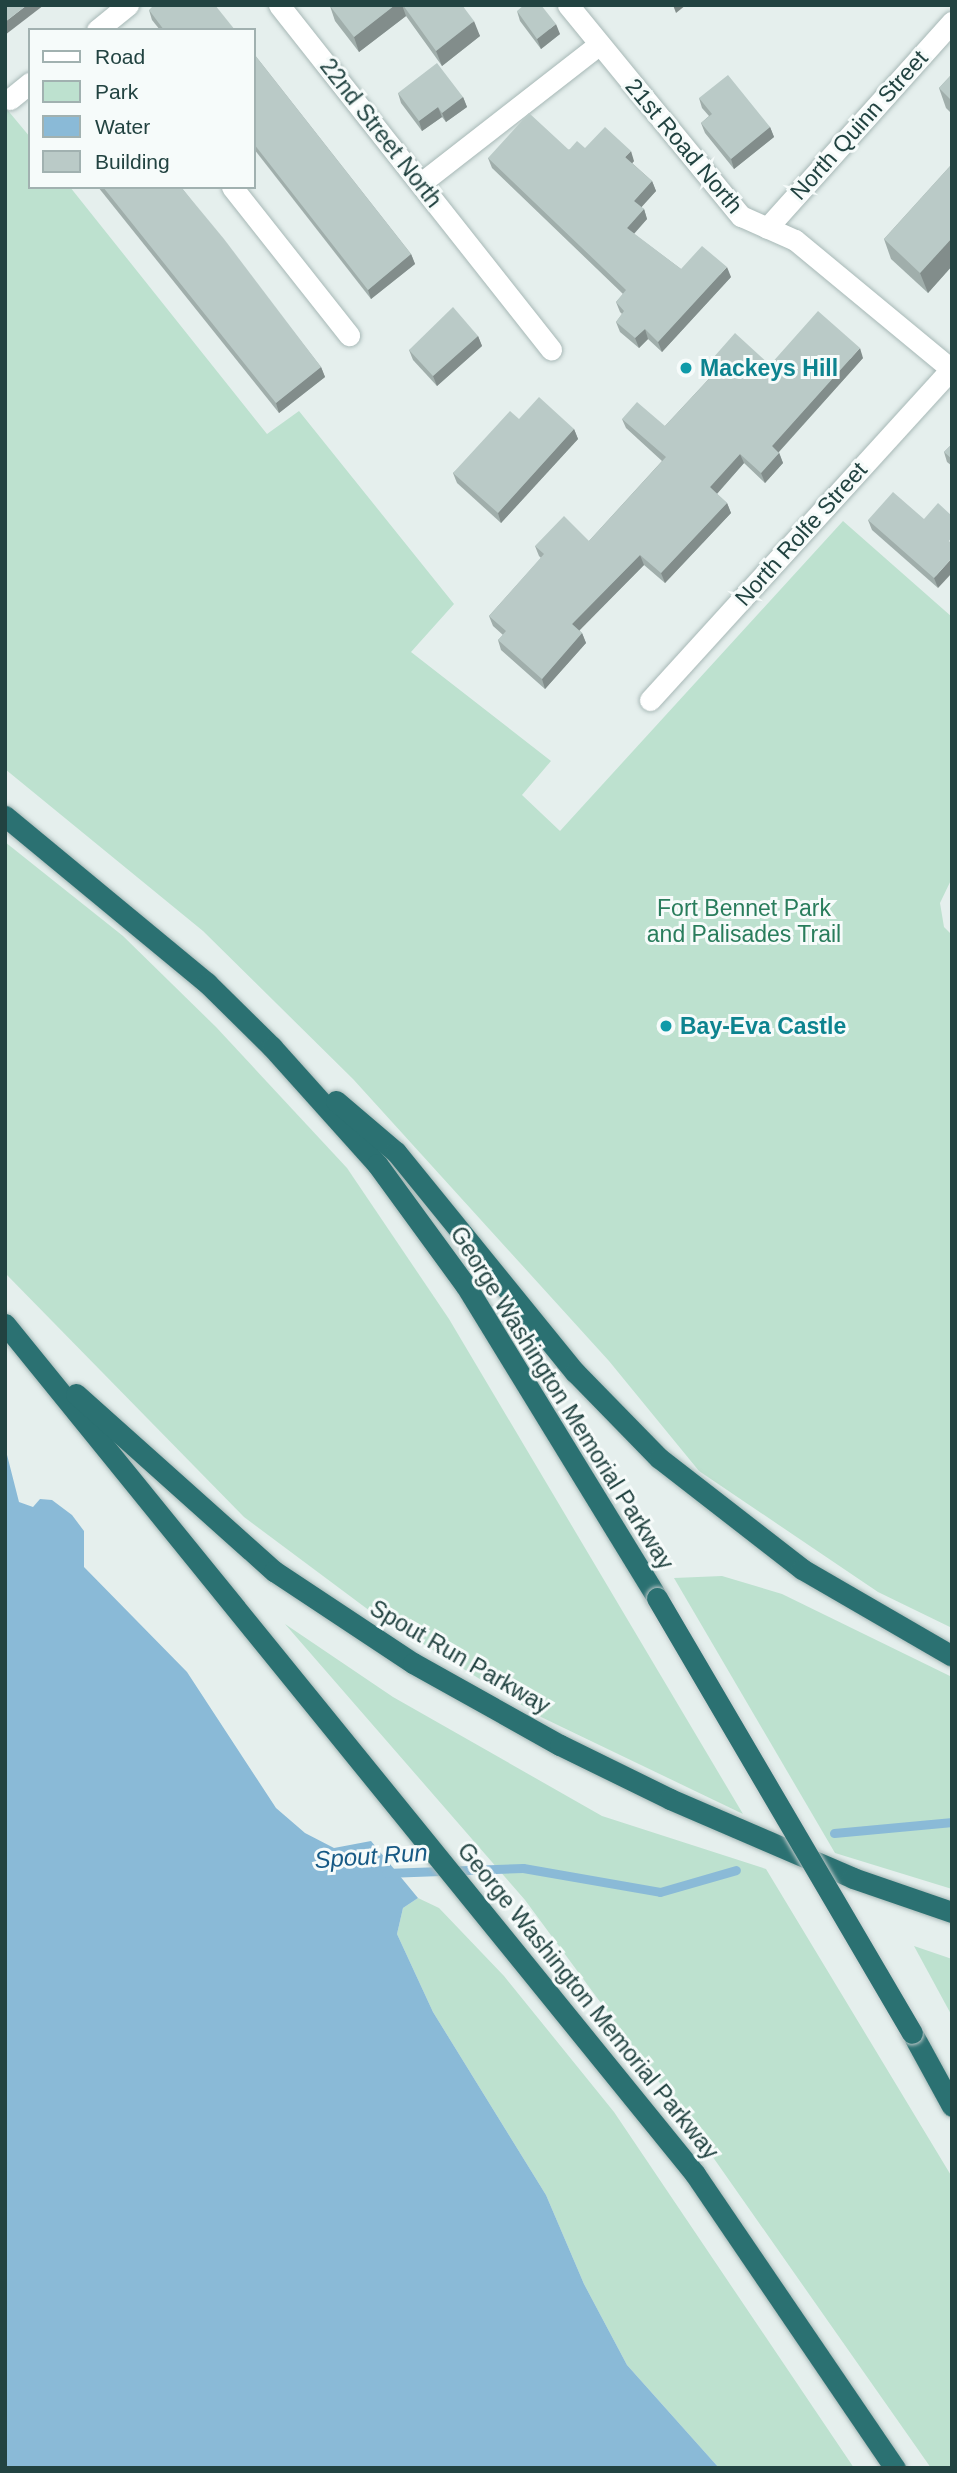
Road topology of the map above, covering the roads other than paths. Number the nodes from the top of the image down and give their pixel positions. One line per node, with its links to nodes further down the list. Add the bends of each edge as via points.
1 (128, 5): 5 (street)
2 (279, 5): 9 (street, 22nd Street North)
3 (568, 5): 6 (street, 21st Road North)
4 (952, 22): 11 (street, North Quinn Street)
5 (101, 28)
6 (598, 44): 9 (street); 11 (street, 21st Road North, via 741,216)
7 (28, 85): 8 (street)
8 (10, 99)
9 (421, 183): 13 (street, 22nd Street North)
10 (234, 189): 12 (street)
11 (767, 228): 14 (street, 21st Road North, via 795,240)
12 (349, 335)
13 (551, 349)
14 (951, 368): 15 (street, North Rolfe Street)
15 (650, 700)
16 (5, 816): 17 (highway, George Washington Memorial Parkway, via 176,955)
17 (272, 1047): 19 (highway, via 396,1152 575,1372 659,1458 802,1569); 21 (highway, George Washington Memorial Parkway, bridge, via 377,1164 445,1256 657,1598)
18 (10, 1329): 20 (highway, Spout Run Parkway, via 232,1537 317,1602 413,1663 560,1745 681,1804 853,1878); 22 (highway, George Washington Memorial Parkway, via 695,2174)
19 (952, 1656)
20 (952, 1912)
21 (952, 2106)
22 (895, 2468)

